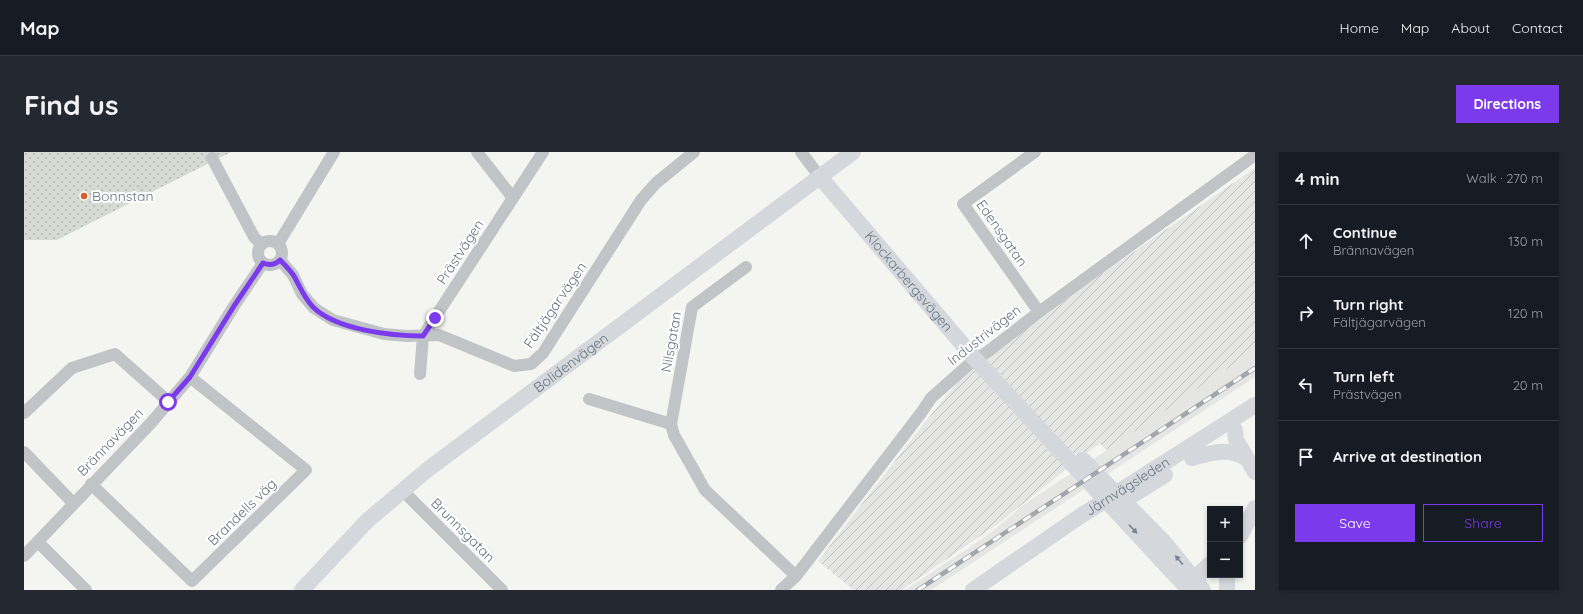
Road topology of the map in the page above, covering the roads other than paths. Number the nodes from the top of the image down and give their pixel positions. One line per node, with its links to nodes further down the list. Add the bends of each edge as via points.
1 (334, 152): 13 (street)
2 (477, 152): 11 (street)
3 (543, 152): 11 (street, Prästvägen)
4 (694, 152): 18 (street, Fältjägarvägen, via 656,183 641,200 543,353 532,364 514,366 439,335)
5 (801, 152): 10 (street, Klockarbergsvägen)
6 (853, 152): 10 (main road, Bolidenvägen)
7 (1035, 152): 17 (street, Edensgatan, via 963,204)
8 (1255, 156): 17 (street, Industrivägen)
9 (212, 158): 12 (street, via 254,237)
10 (820, 177): 19 (main road, Klockarbergsvägen); 35 (main road, Bolidenvägen)
11 (513, 198): 18 (street, Prästvägen)
12 (261, 244): 13 (street, via 270,241); 15 (street, via 258,254)
13 (278, 244): 14 (street, via 282,250)
14 (280, 260): 15 (street, via 274,265); 18 (street, Fältjägarvägen, via 314,308 333,320 384,334)
15 (263, 263): 21 (street, Brännavägen)
16 (746, 267): 27 (street, Nilsgatan, via 692,307)
17 (1039, 312): 19 (street, Industrivägen)
18 (423, 336): 20 (street, Prästvägen)
19 (975, 359): 44 (street, Industrivägen, via 931,398); 46 (main road, Klockarbergsvägen, via 1021,408 1067,444 1164,542)
20 (420, 374)
21 (190, 377): 23 (street, Brännavägen); 33 (street, Brandells väg, via 306,470 192,581)
22 (589, 399): 27 (street)
23 (168, 402): 25 (street, via 115,354 72,368); 33 (street, Brännavägen)
24 (1255, 405): 28 (main road, Järnvägsleden)
25 (24, 413)
26 (1255, 417): 28 (main road, Järnvägsleden)
27 (672, 424): 44 (street, via 674,435 705,490)
28 (1232, 426): 30 (main road, via 1236,440); 31 (main road, Järnvägsleden); 34 (main road, Järnvägsleden)
29 (24, 452): 36 (street)
30 (1250, 455): 31 (main road, via 1225,451); 32 (main road)
31 (1192, 458): 34 (main road, Järnvägsleden)
32 (1255, 472)
33 (91, 484): 36 (street, Brännavägen)
34 (1139, 484): 51 (main road, Järnvägsleden)
35 (403, 490): 48 (main road, Bolidenvägen, via 367,521); 49 (street, Brunnsgatan)
36 (73, 503): 40 (street, Brännavägen)
37 (1255, 508): 39 (main road)
38 (1255, 528): 41 (main road)
39 (1243, 530)
40 (38, 542): 42 (street, Brännavägen); 47 (street)
41 (1243, 545)
42 (24, 556)
43 (1207, 567): 46 (main road, via 1201,572)
44 (796, 576): 50 (street, Industrivägen)
45 (1227, 578): 52 (main road)
46 (1197, 585)
47 (86, 590)
48 (302, 590)
49 (502, 590)
50 (781, 590)
51 (973, 590)
52 (1227, 590)

